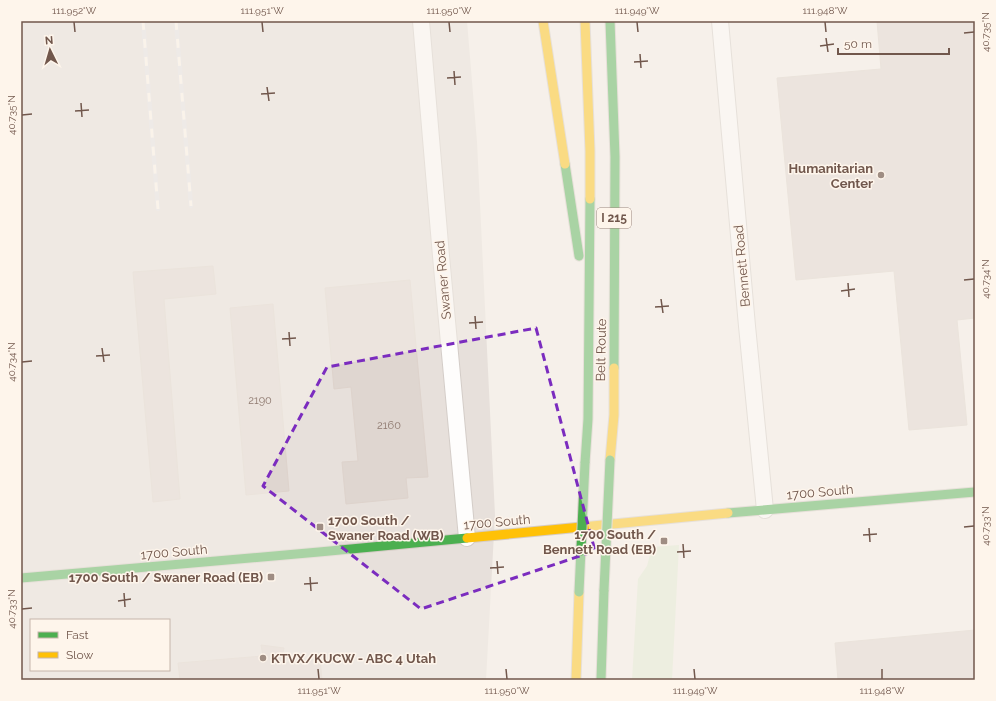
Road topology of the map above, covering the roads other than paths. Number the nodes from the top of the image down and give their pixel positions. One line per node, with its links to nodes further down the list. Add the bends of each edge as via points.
1 (422, 21): 9 (street, Swaner Road)
2 (544, 21): 6 (main road)
3 (585, 21): 6 (main road, Belt Route / I 215, via 590,151)
4 (610, 21): 12 (main road, Belt Route / I 215, bridge, via 614,150 614,415)
5 (720, 21): 8 (street, Bennett Road)
6 (589, 326): 11 (main road, Belt Route / I 215, bridge, via 588,419)
7 (975, 492): 8 (main road, 1700 South)
8 (765, 510): 9 (main road, 1700 South)
9 (467, 538): 10 (main road, 1700 South)
10 (21, 578)
11 (576, 680)
12 (601, 680)

